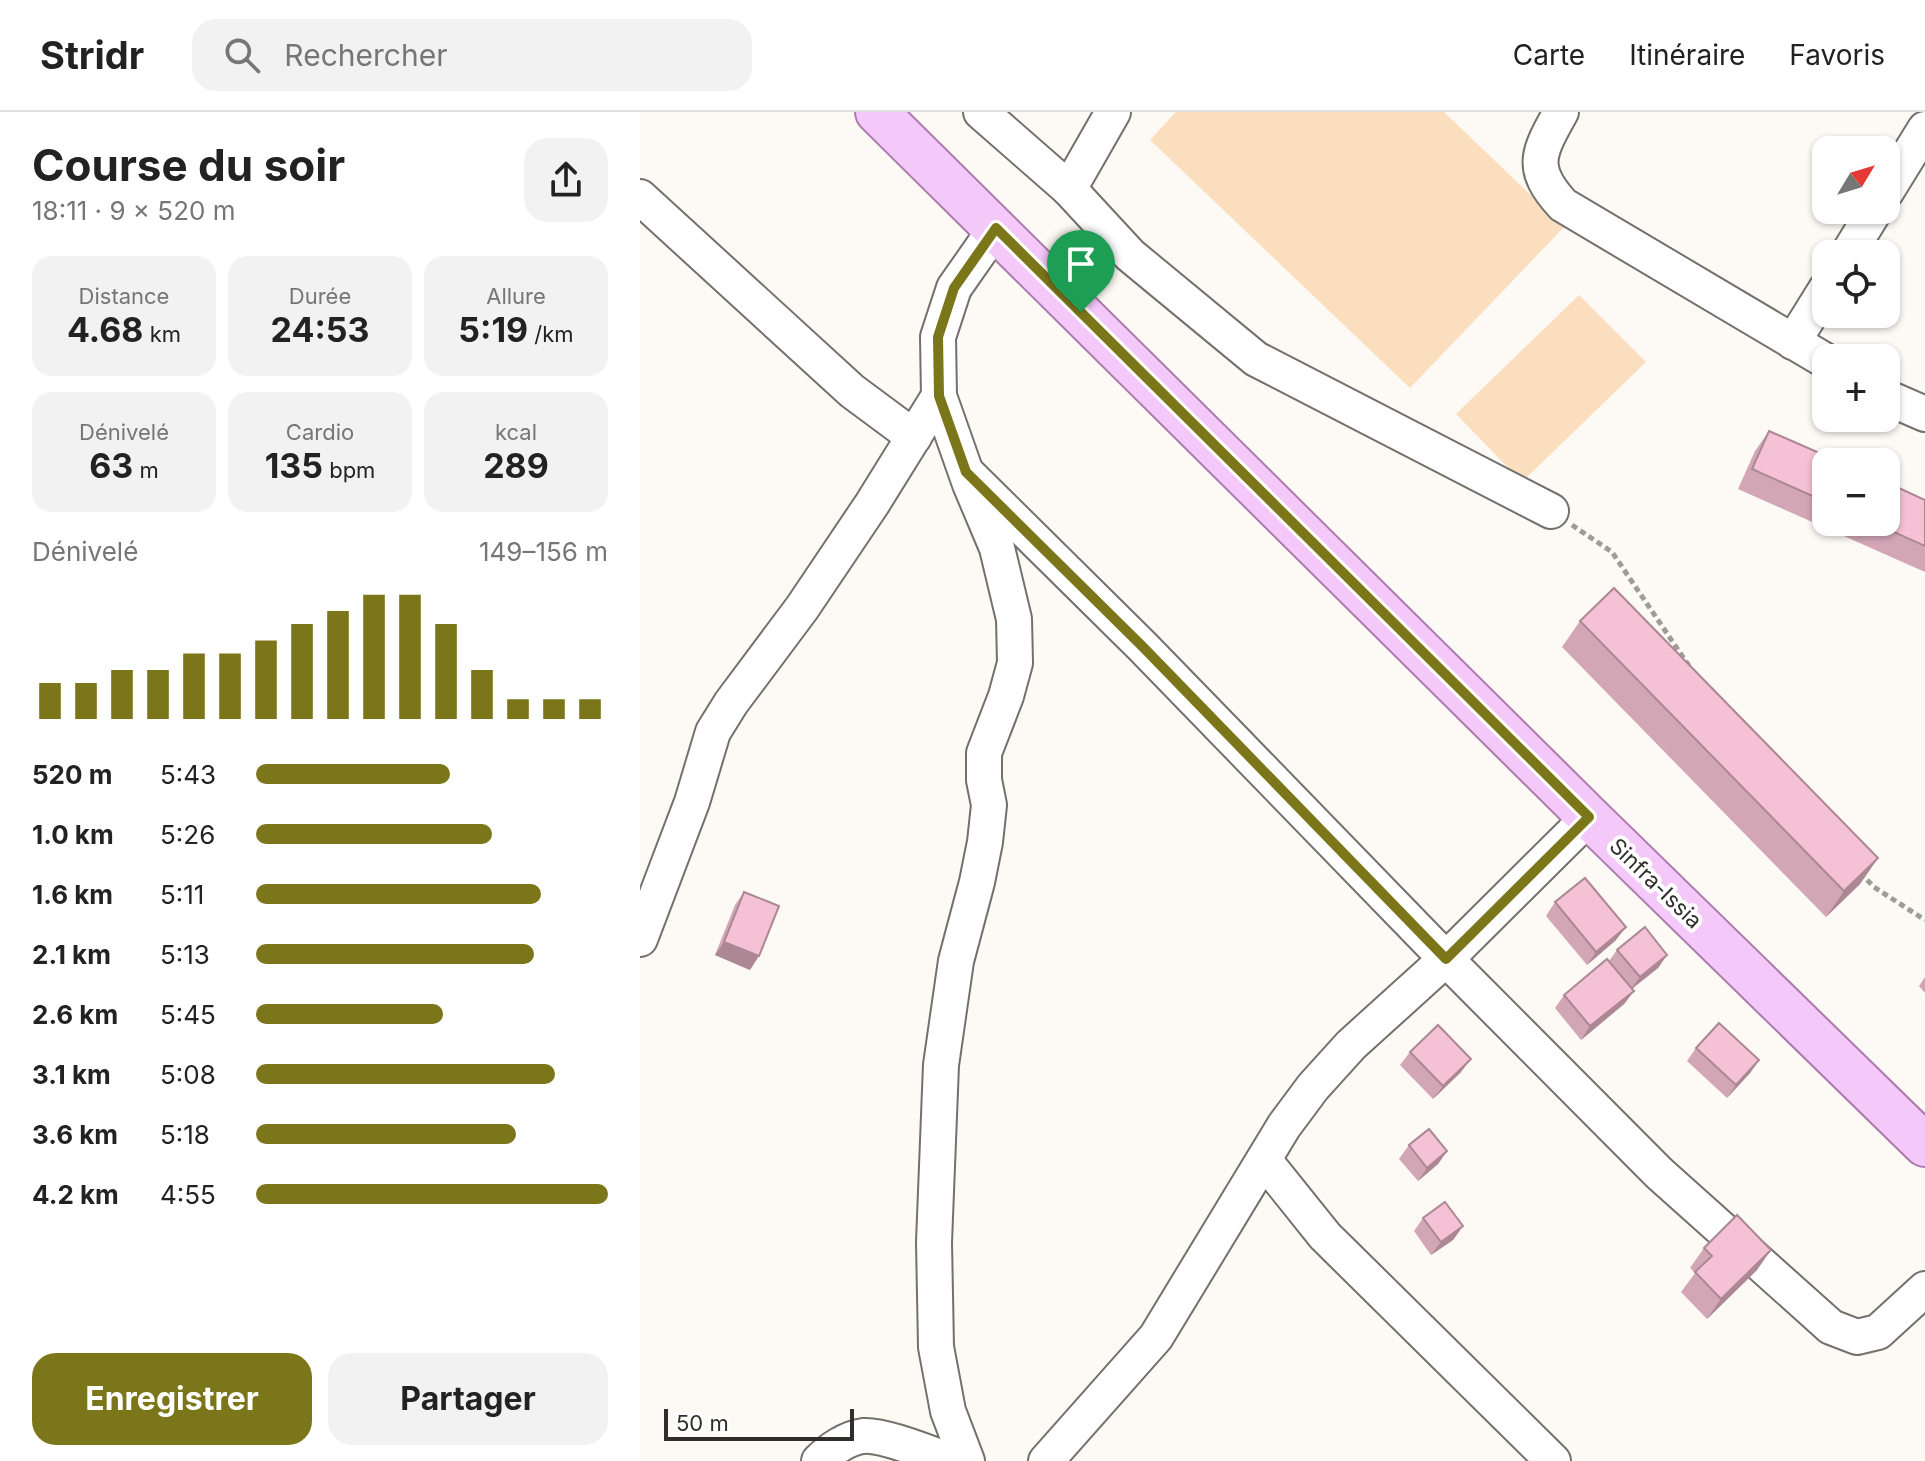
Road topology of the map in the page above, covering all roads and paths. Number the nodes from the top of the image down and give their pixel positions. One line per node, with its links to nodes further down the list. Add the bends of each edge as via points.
1 (877, 112): 9 (main road, Sinfra-Issia)
2 (981, 112): 7 (street)
3 (1113, 112): 7 (street)
4 (1561, 112): 11 (street, via 1543,144 1539,171 1563,205)
5 (1925, 129): 6 (street)
6 (1900, 169)
7 (1069, 189): 18 (street, via 1130,255 1256,359)
8 (640, 197): 16 (street, via 852,391)
9 (996, 228): 13 (street, via 954,288 938,337); 20 (main road, Sinfra-Issia)
10 (1812, 311): 11 (street)
11 (1793, 342): 12 (street)
12 (1812, 353)
13 (939, 396): 16 (street); 17 (street)
14 (1900, 403): 15 (street)
15 (1925, 414)
16 (914, 437): 23 (street, via 713,732)
17 (966, 472): 24 (street); 30 (street, via 1006,583 1015,663 984,753 989,805 985,842 956,961 941,1065 936,1347 948,1411)
18 (1551, 511): 19 (path, via 1612,552)
19 (1696, 678)
20 (1589, 817): 24 (street); 25 (main road, Sinfra-Issia)
21 (1853, 865): 22 (path, via 1874,887)
22 (1925, 920)
23 (640, 939)
24 (1446, 959): 26 (street, via 1351,1045 1313,1087); 27 (street, via 1659,1173 1831,1327 1857,1337 1878,1332)
25 (1925, 1145)
26 (1264, 1160): 31 (street, via 1156,1337); 32 (street, via 1325,1236)
27 (1925, 1289)
28 (819, 1461): 29 (street, via 831,1449 864,1436)
29 (951, 1461)
30 (967, 1461)
31 (1046, 1461)
32 (1553, 1461)

